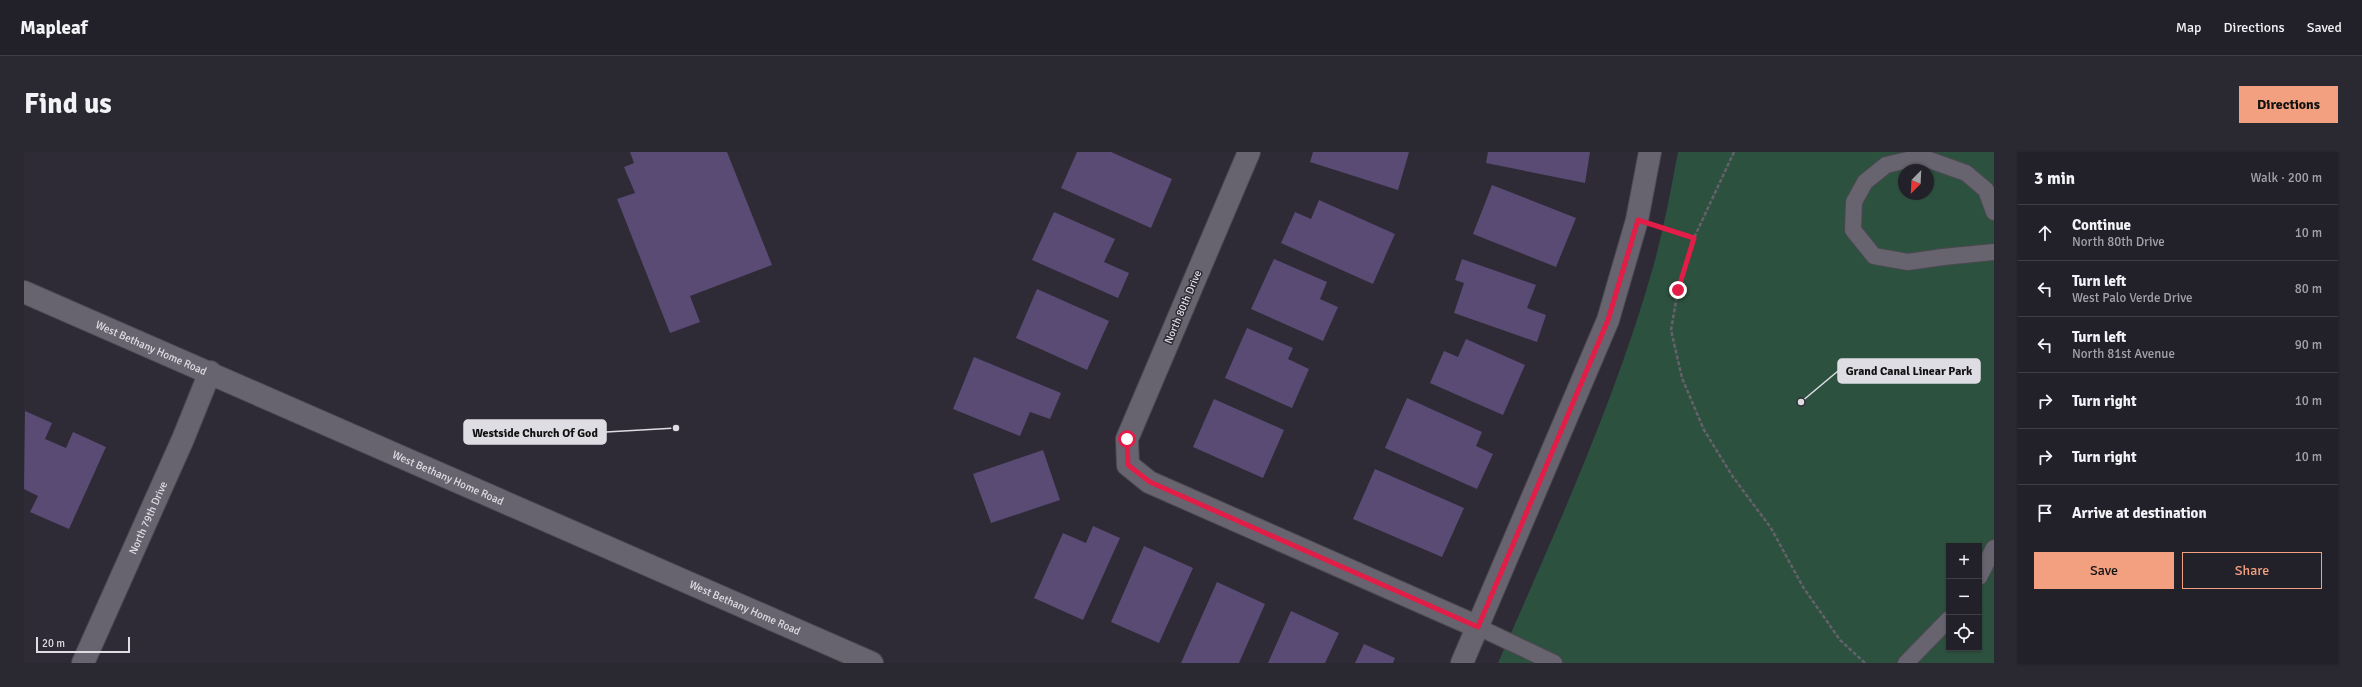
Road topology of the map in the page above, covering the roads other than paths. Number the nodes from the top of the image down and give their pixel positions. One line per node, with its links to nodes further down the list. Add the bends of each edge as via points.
1 (1249, 152): 10 (street, North 80th Drive, via 1127,439 1128,465 1150,482)
2 (1650, 152): 10 (street, via 1638,220 1608,320)
3 (1994, 212): 4 (lane, via 1986,190 1966,173 1922,157 1886,165 1865,182 1854,202 1853,230 1874,256 1908,262)
4 (1994, 252)
5 (24, 292): 6 (street, West Bethany Home Road)
6 (210, 372): 11 (street, North 79th Drive); 12 (street, West Bethany Home Road)
7 (1994, 548): 8 (lane)
8 (1982, 571)
9 (1946, 622): 15 (lane)
10 (1478, 627): 13 (street); 14 (lane)
11 (83, 663)
12 (872, 663)
13 (1462, 663)
14 (1554, 663)
15 (1906, 663)

